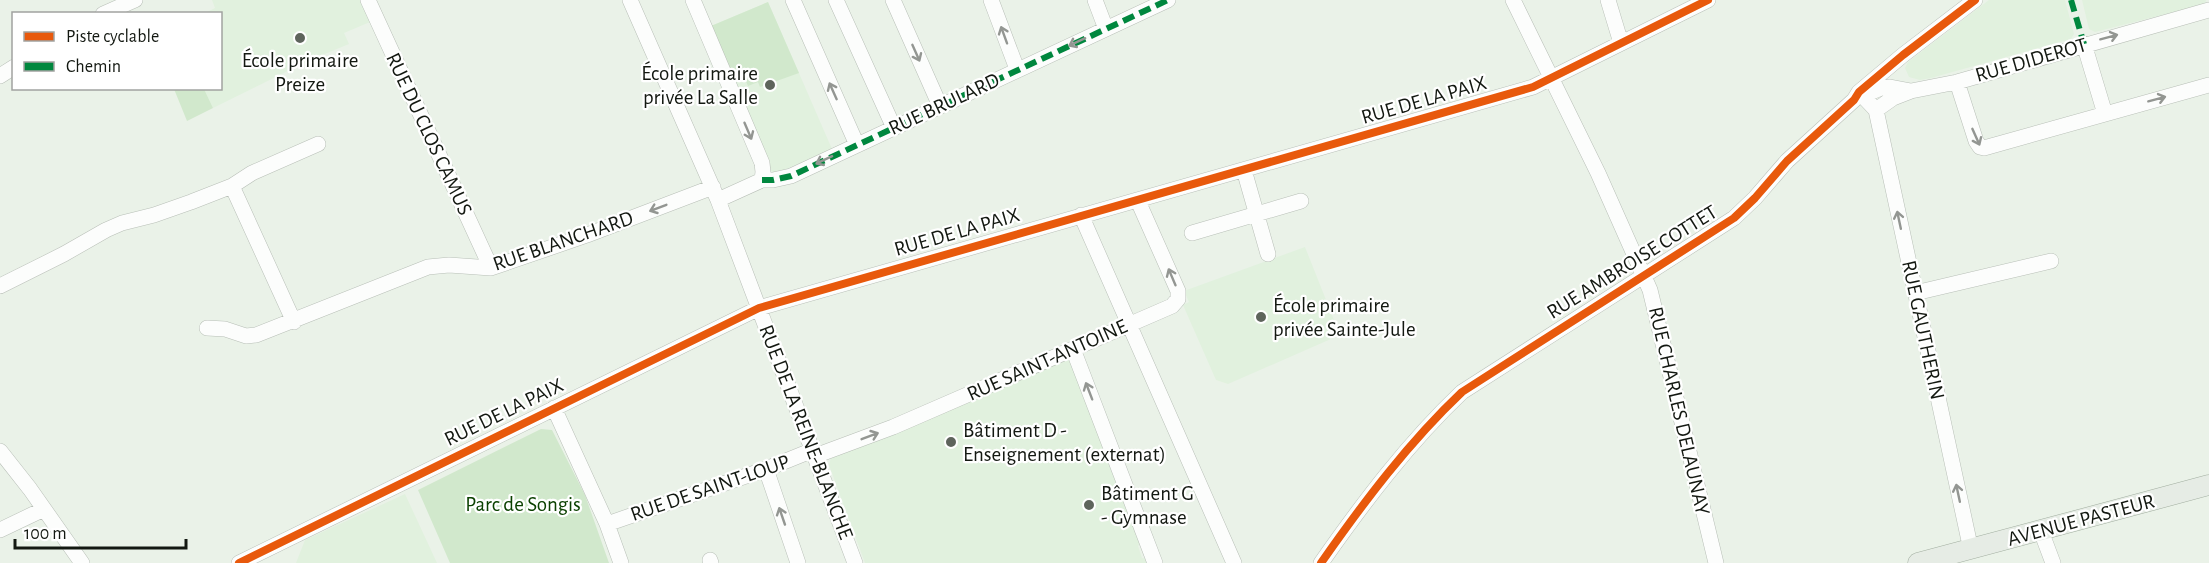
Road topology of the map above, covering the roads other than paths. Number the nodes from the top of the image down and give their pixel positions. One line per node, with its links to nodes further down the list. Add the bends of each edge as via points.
1 (135, 0): 16 (street)
2 (368, 0): 44 (street, RUE DU CLOS CAMUS)
3 (630, 0): 36 (street, RUE DE LA REINE-BLANCHE)
4 (693, 0): 34 (street, one-way to 34, via 762,163)
5 (793, 0): 32 (street, one-way to 5)
6 (836, 0): 30 (street)
7 (893, 0): 27 (street, one-way to 27)
8 (991, 0): 21 (street, one-way to 8)
9 (1095, 0): 17 (street)
10 (1168, 0): 17 (street, RUE BRULARD)
11 (1514, 0): 22 (street, RUE CHARLES DELAUNAY)
12 (1608, 0): 18 (street)
13 (1708, 0): 18 (street, RUE DE LA PAIX)
14 (1975, 0): 20 (street, RUE AMBROISE COTTET)
15 (2209, 10): 19 (street, RUE DIDEROT, one-way to 15)
16 (108, 12)
17 (1106, 29): 21 (street, RUE BRULARD, one-way to 21)
18 (1621, 43): 22 (street, RUE DE LA PAIX)
19 (2084, 44): 23 (street, RUE DIDEROT); 29 (street)
20 (1898, 60): 25 (street, via 1898,76); 26 (street, RUE AMBROISE COTTET)
21 (1017, 69): 27 (street, RUE BRULARD)
22 (1552, 78): 33 (street, RUE DE LA PAIX, via 1533,87); 45 (street, RUE CHARLES DELAUNAY)
23 (1957, 82): 25 (street, RUE DIDEROT); 29 (street, one-way to 29, via 1976,141 1984,148)
24 (2209, 85): 29 (street, one-way to 24)
25 (1911, 91): 26 (street, RUE DIDEROT, via 1890,87); 28 (street)
26 (1859, 96): 28 (street, RUE GAUTHERIN); 45 (street, RUE AMBROISE COTTET, via 1787,161 1734,218)
27 (940, 106): 30 (street, RUE BRULARD)
28 (1876, 110): 47 (street, RUE GAUTHERIN, one-way to 28)
29 (2104, 114)
30 (894, 128): 32 (street, RUE BRULARD)
31 (318, 144): 35 (street)
32 (857, 145): 34 (street, RUE BRULARD, one-way to 34, via 791,176)
33 (1244, 171): 37 (street, RUE DE LA PAIX); 40 (street)
34 (762, 180): 36 (street, RUE BRULARD)
35 (232, 186): 46 (street, via 114,226); 49 (street)
36 (716, 194): 44 (street, RUE BLANCHARD, one-way to 44); 48 (street, RUE DE LA REINE-BLANCHE)
37 (1138, 201): 39 (street, RUE DE LA PAIX); 50 (street, RUE SAINT-ANTOINE, one-way to 37, via 1172,306 1178,299 1178,291)
38 (1301, 201): 40 (street)
39 (1081, 214): 48 (street, RUE DE LA PAIX); 50 (street)
40 (1256, 214): 41 (street); 42 (street)
41 (1192, 233)
42 (1268, 254)
43 (2051, 261): 47 (street)
44 (491, 268): 49 (street, RUE BLANCHARD, via 428,267)
45 (1644, 276): 70 (street, RUE AMBROISE COTTET, via 1462,392 1434,419); 71 (street, RUE CHARLES DELAUNAY)
46 (0, 286)
47 (1915, 293): 62 (street, RUE GAUTHERIN, one-way to 47)
48 (759, 308): 53 (street, RUE DE LA PAIX); 55 (street, RUE DE LA REINE-BLANCHE)
49 (294, 322): 51 (street, RUE BLANCHARD, via 256,336)
50 (1128, 324): 52 (street, RUE SAINT-ANTOINE); 69 (street)
51 (207, 328)
52 (1073, 349): 55 (street, RUE SAINT-ANTOINE, one-way to 52, via 893,427); 68 (street, one-way to 52)
53 (554, 408): 59 (street); 64 (street, RUE DE LA PAIX)
54 (0, 451): 58 (street)
55 (814, 453): 56 (street, RUE DE SAINT-LOUP); 67 (street, RUE DE LA REINE-BLANCHE)
56 (766, 469): 59 (street, RUE DE SAINT-LOUP); 66 (street, one-way to 56)
57 (2209, 485): 61 (main road, AVENUE PASTEUR)
58 (44, 509): 60 (street); 63 (street)
59 (608, 524): 65 (street)
60 (0, 530)
61 (2041, 531): 62 (main road, AVENUE PASTEUR); 73 (street)
62 (1971, 550): 72 (main road, AVENUE PASTEUR)
63 (82, 563)
64 (239, 563)
65 (621, 563)
66 (798, 563)
67 (855, 563)
68 (1155, 563)
69 (1234, 563)
70 (1321, 563)
71 (1716, 563)
72 (1918, 563)
73 (2054, 563)

